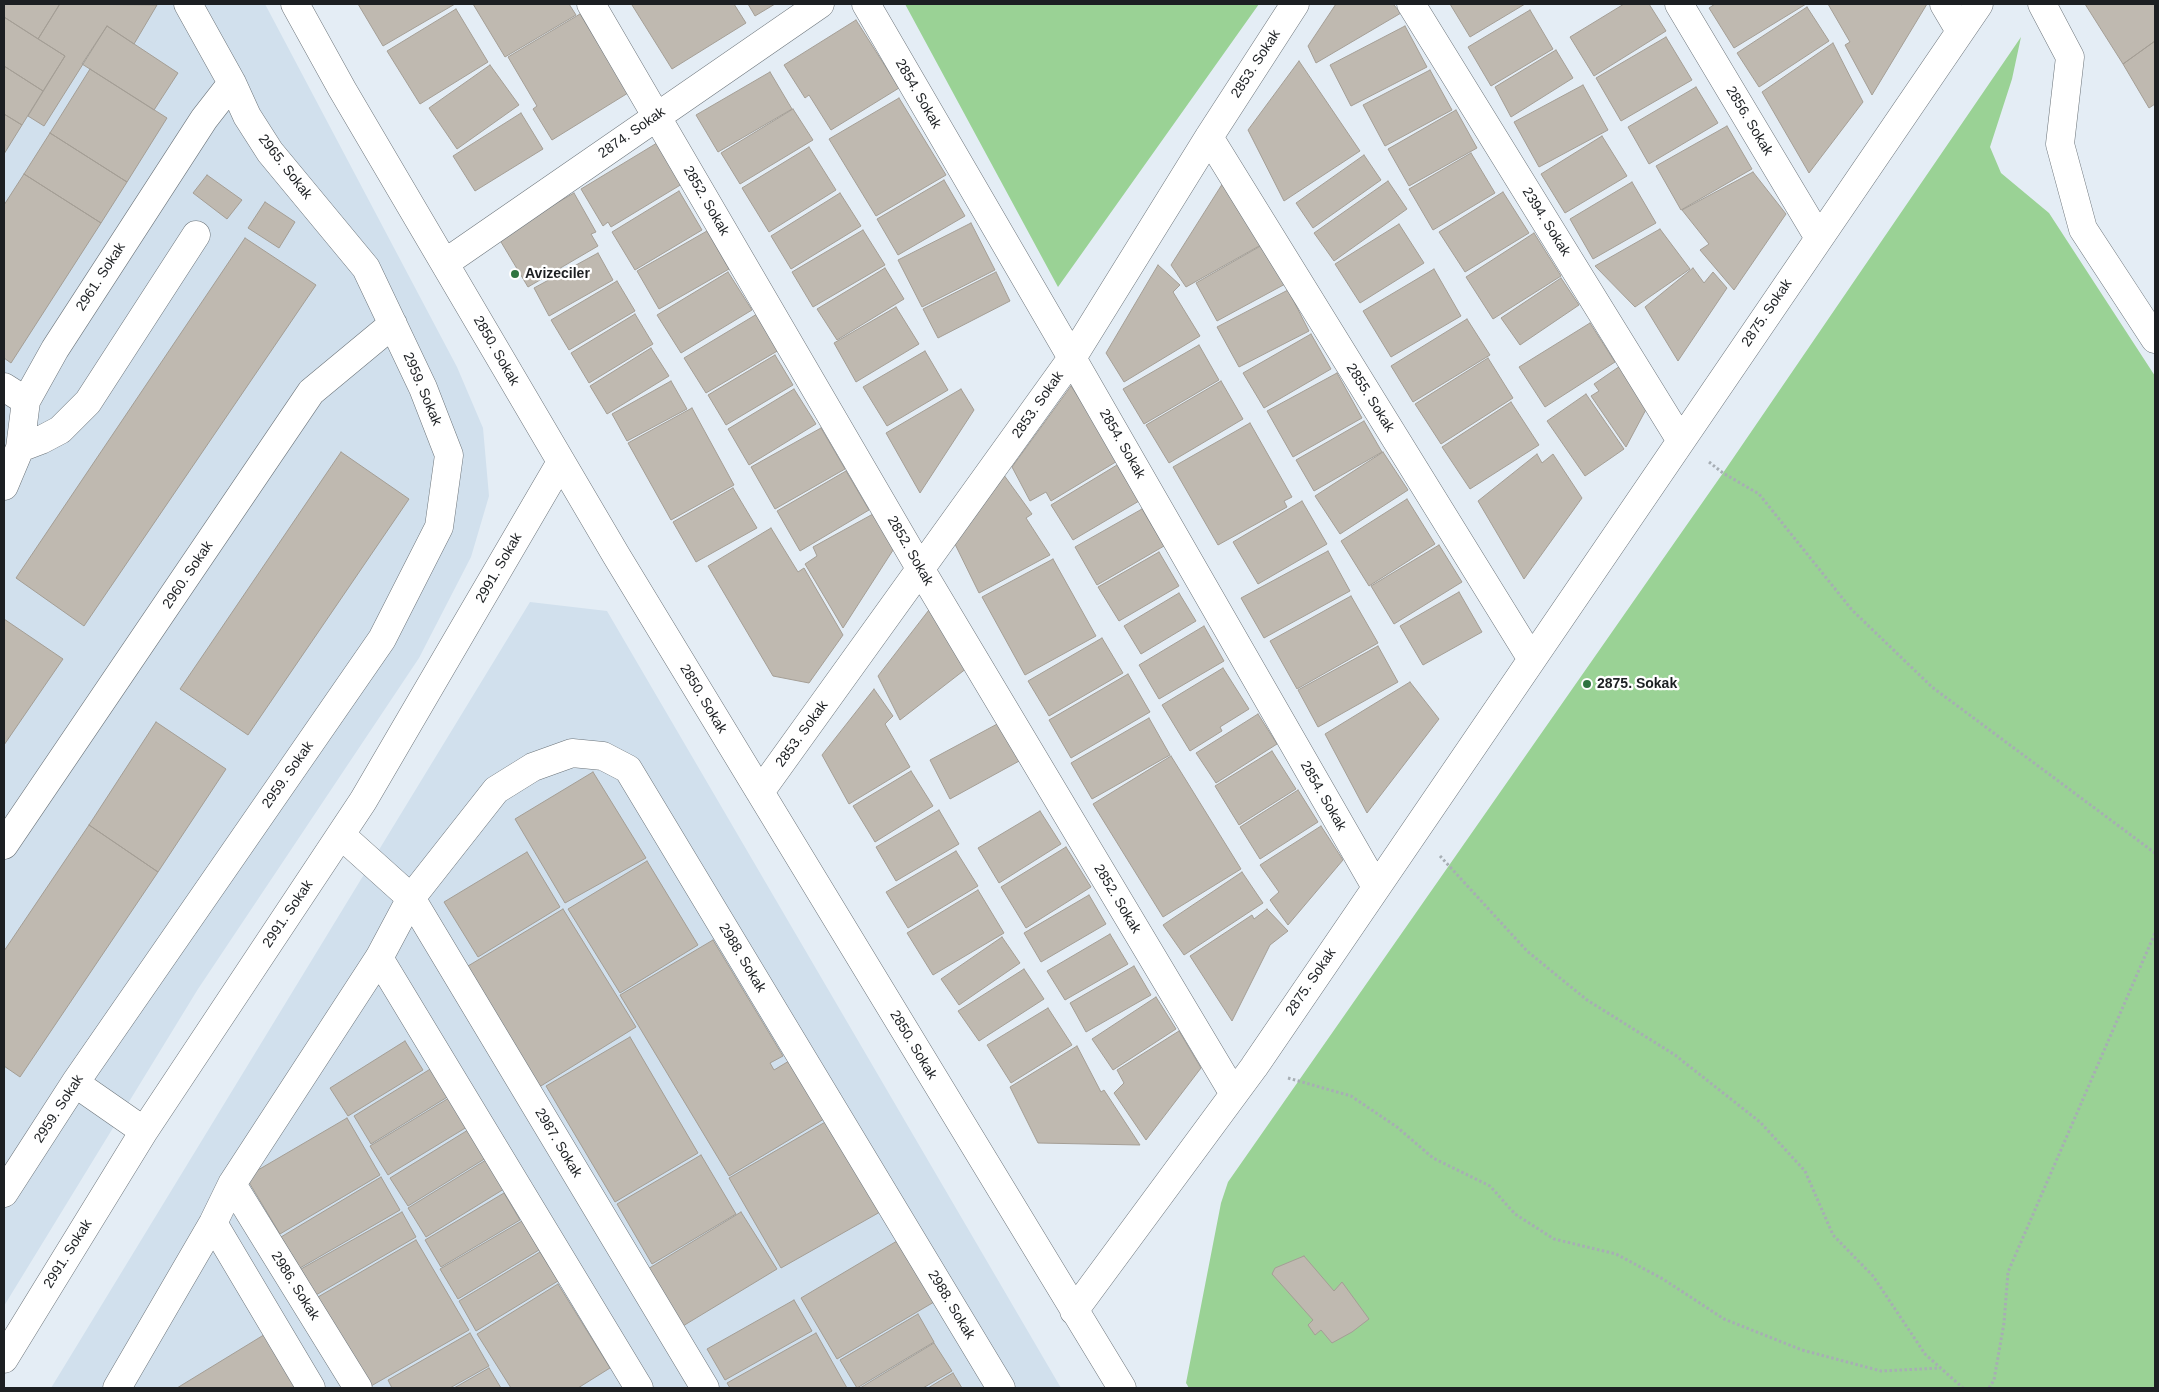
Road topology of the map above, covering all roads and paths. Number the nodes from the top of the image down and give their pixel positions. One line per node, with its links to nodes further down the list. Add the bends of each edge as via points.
1 (188, 4): 13 (street, 2965. Sokak)
2 (295, 4): 18 (street, 2850. Sokak)
3 (591, 4): 14 (street, 2852. Sokak)
4 (820, 4): 14 (street, 2874. Sokak)
5 (866, 4): 21 (street, 2854. Sokak)
6 (1296, 4): 15 (street, 2853. Sokak)
7 (1411, 4): 23 (street, 2394. Sokak)
8 (1680, 4): 17 (street, 2856. Sokak)
9 (1944, 4): 12 (street)
10 (1979, 4): 12 (street, 2875. Sokak)
11 (2042, 4): 20 (street, via 2070,57 2060,144 2083,229)
12 (1960, 31): 17 (street, 2875. Sokak)
13 (232, 83): 19 (street, 2965. Sokak, via 270,152 366,268); 22 (street, 2961. Sokak, via 204,119 54,349)
14 (656, 116): 18 (street, 2874. Sokak); 27 (street, 2852. Sokak)
15 (1209, 137): 21 (street, 2853. Sokak); 28 (street, 2855. Sokak)
16 (196, 235): 24 (street, via 88,402 60,430)
17 (1819, 238): 23 (street, 2875. Sokak)
18 (445, 263): 25 (street, 2850. Sokak)
19 (393, 324): 32 (street, 2960. Sokak, via 311,392); 39 (street, 2959. Sokak, via 423,388 449,456 439,527 382,639)
20 (2155, 339)
21 (1072, 358): 27 (street, 2853. Sokak); 34 (street, 2854. Sokak)
22 (15, 394): 24 (street, 2961. Sokak)
23 (1681, 441): 28 (street, 2875. Sokak); 33 (path, via 1723,473 1759,494 1852,610 1932,686)
24 (20, 448): 26 (street, 2961. Sokak)
25 (561, 462): 29 (street, 2850. Sokak); 31 (street, 2991. Sokak, via 364,801)
26 (4, 486)
27 (921, 570): 29 (street, 2853. Sokak); 40 (street, 2852. Sokak)
28 (1531, 658): 30 (street, 2875. Sokak)
29 (760, 792): 45 (street, 2850. Sokak)
30 (1414, 832): 34 (street, 2875. Sokak); 47 (path, via 1450,865 1528,951 1587,1000 1675,1055 1760,1122 1805,1171 1832,1235 1873,1276 1924,1354)
31 (341, 835): 35 (street, 2987. Sokak); 41 (street, 2991. Sokak)
32 (4, 845)
33 (2155, 853)
34 (1376, 887): 38 (street, 2875. Sokak)
35 (412, 898): 37 (street, 2988. Sokak); 52 (street, 2987. Sokak); 53 (street, 2988. Sokak, via 496,790 533,768 572,753 603,756 628,769)
36 (2155, 933): 56 (path, via 2008,1272 2004,1323 1994,1380)
37 (379, 958): 42 (street, 2988. Sokak); 51 (street)
38 (1254, 1067): 40 (street, 2875. Sokak); 47 (path, via 1351,1096 1397,1127 1433,1158 1490,1186 1515,1214 1554,1239 1616,1254 1724,1319 1802,1350 1882,1371)
39 (75, 1083): 41 (street); 43 (street, 2959. Sokak)
40 (1234, 1094): 45 (street, 2875. Sokak)
41 (144, 1131): 46 (street, 2991. Sokak)
42 (232, 1184): 44 (street, 2988. Sokak); 50 (street, 2986. Sokak)
43 (4, 1193)
44 (213, 1222): 48 (street, 2988. Sokak); 49 (street)
45 (1074, 1310): 54 (street, 2850. Sokak)
46 (4, 1359)
47 (1941, 1368): 55 (path)
48 (117, 1388)
49 (311, 1388)
50 (358, 1388)
51 (639, 1388)
52 (705, 1388)
53 (1001, 1388)
54 (1122, 1388)
55 (1963, 1388)
56 (1989, 1388)

